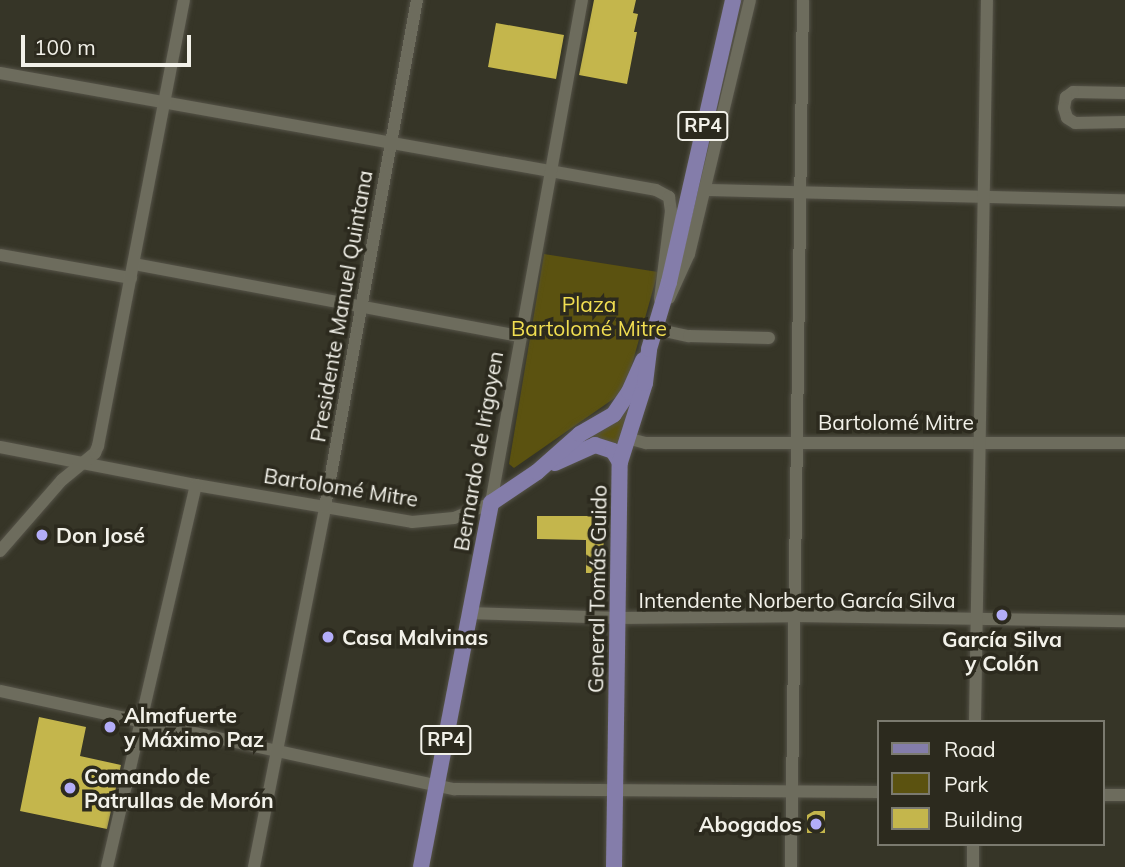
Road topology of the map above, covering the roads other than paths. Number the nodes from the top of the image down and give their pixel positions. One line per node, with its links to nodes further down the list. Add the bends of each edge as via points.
1 (184, 0): 10 (street)
2 (417, 0): 12 (street, Presidente Manuel Quintana)
3 (582, 0): 13 (street, Bernardo de Irigoyen)
4 (733, 0): 21 (main road, General Tomás Guido / RP4)
5 (750, 0): 14 (street, General Tomás Guido)
6 (803, 0): 15 (street)
7 (987, 0): 16 (street)
8 (0, 73): 10 (street)
9 (1125, 93): 11 (street, via 1073,92 1066,97 1064,108 1075,123)
10 (164, 102): 12 (street); 19 (street)
11 (1125, 122)
12 (391, 143): 13 (street); 20 (street, Presidente Manuel Quintana)
13 (551, 171): 21 (street, General Tomás Guido, via 656,190 668,197 671,211); 22 (street, Bernardo de Irigoyen)
14 (705, 190): 15 (street); 21 (street, General Tomás Guido, via 685,270)
15 (800, 194): 16 (street); 26 (street)
16 (984, 197): 17 (street); 27 (street)
17 (1125, 200)
18 (0, 255): 19 (street)
19 (132, 271): 20 (street); 31 (street, via 98,446)
20 (359, 307): 22 (street); 35 (street, Presidente Manuel Quintana)
21 (657, 323): 23 (street, via 690,336); 24 (main road, General Tomás Guido / RP4)
22 (520, 336): 34 (street, Bernardo de Irigoyen)
23 (769, 338)
24 (649, 349): 25 (main road, General Tomás Guido / RP4, via 645,383); 32 (main road, Bartolomé Mitre / RP4, via 614,414 580,435)
25 (627, 438): 26 (street, Bartolomé Mitre, via 646,443); 30 (main road, General Tomás Guido / RP4)
26 (798, 442): 27 (street, Bartolomé Mitre); 38 (street)
27 (979, 443): 28 (street, Bartolomé Mitre); 40 (street)
28 (1125, 443)
29 (0, 447): 31 (street, Bartolomé Mitre)
30 (620, 462): 32 (main road, via 607,447 595,445); 39 (main road, General Tomás Guido / RP4)
31 (83, 464): 33 (street, Bartolomé Mitre); 36 (street, via 62,480)
32 (537, 472): 34 (main road, Bartolomé Mitre / RP4)
33 (196, 485): 35 (street, Bartolomé Mitre); 44 (street)
34 (491, 503): 35 (street, Bartolomé Mitre, via 433,522); 37 (main road, Bernardo de Irigoyen / RP4)
35 (325, 508): 45 (street, Presidente Manuel Quintana)
36 (0, 551)
37 (469, 614): 39 (street, Intendente Norberto García Silva); 46 (main road, Bernardo de Irigoyen / RP4)
38 (795, 617): 39 (street, Intendente Norberto García Silva); 40 (street, Intendente Norberto García Silva); 47 (street)
39 (618, 618): 49 (main road, General Tomás Guido / RP4)
40 (977, 620): 41 (street, Intendente Norberto García Silva); 43 (street)
41 (1125, 621)
42 (0, 691): 44 (street)
43 (975, 720)
44 (140, 722): 45 (street); 53 (street)
45 (279, 752): 46 (street); 54 (street, Presidente Manuel Quintana)
46 (438, 785): 49 (street, via 466,791); 55 (main road, Bernardo de Irigoyen / RP4)
47 (792, 791): 48 (street); 49 (street); 57 (street)
48 (876, 792)
49 (615, 793): 56 (main road, General Tomás Guido / RP4)
50 (1104, 795): 51 (street)
51 (1125, 795)
52 (973, 846): 58 (street)
53 (107, 867)
54 (254, 867)
55 (421, 867)
56 (614, 867)
57 (791, 867)
58 (973, 867)

